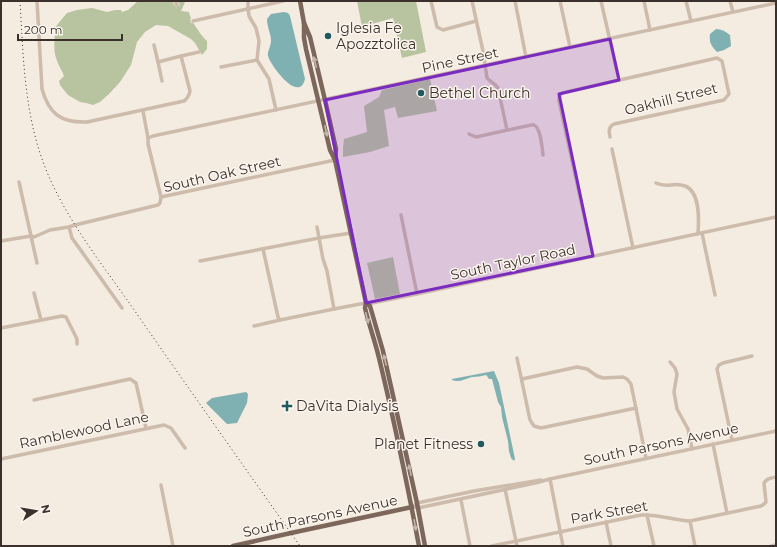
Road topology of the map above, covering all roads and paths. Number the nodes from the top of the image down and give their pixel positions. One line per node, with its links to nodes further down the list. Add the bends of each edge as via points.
1 (37, 1): 35 (street, via 42,89 45,101 52,110 59,117 79,123)
2 (248, 1): 14 (street)
3 (283, 1): 14 (street)
4 (300, 1): 19 (main road)
5 (431, 1): 17 (street, via 437,27 443,30)
6 (472, 1): 17 (street)
7 (515, 1): 26 (street)
8 (560, 1): 23 (street)
9 (602, 1): 21 (street)
10 (644, 1): 20 (street)
11 (686, 1): 18 (street)
12 (730, 1): 15 (street)
13 (776, 3): 15 (street, Pine Street)
14 (248, 8): 16 (street); 27 (street, via 259,42)
15 (733, 12): 18 (street, Pine Street)
16 (193, 21)
17 (476, 21): 29 (street)
18 (691, 21): 20 (street, Pine Street)
19 (304, 23): 33 (main road, one-way to 19, via 310,37); 34 (main road, via 304,38)
20 (650, 30): 21 (street, Pine Street)
21 (610, 39): 23 (street, Pine Street); 31 (street)
22 (154, 45): 28 (street)
23 (570, 47): 26 (street, Pine Street)
24 (199, 52): 25 (street)
25 (182, 56): 28 (street); 35 (street, via 190,91 187,99)
26 (526, 57): 29 (street, Pine Street)
27 (257, 60): 30 (street); 36 (street, via 269,79)
28 (158, 62): 32 (street)
29 (486, 66): 33 (street, Pine Street); 37 (street, via 488,80 498,88)
30 (221, 67)
31 (619, 80): 39 (street, Oakhill Street, via 717,58 722,61 729,94 724,100 614,124 609,130); 58 (street, Oakhill Street, via 562,93 559,101)
32 (162, 81)
33 (325, 100): 34 (street, Pine Street); 43 (main road, via 336,149)
34 (319, 101): 36 (street, Pine Street); 43 (main road, one-way to 43, via 330,150)
35 (143, 110): 40 (street)
36 (276, 110): 40 (street, Pine Street)
37 (507, 130): 38 (street, via 476,136); 42 (street, via 534,125 538,129)
38 (470, 134)
39 (610, 136)
40 (148, 138): 46 (street)
41 (612, 149): 56 (street)
42 (544, 155)
43 (335, 160): 46 (street, South Oak Street); 51 (main road)
44 (19, 182): 53 (street)
45 (656, 183): 52 (street, via 664,186 681,184 691,190 699,211)
46 (161, 197): 49 (street, South Oak Street, via 158,205)
47 (401, 215): 62 (street)
48 (776, 217): 52 (street, South Taylor Road)
49 (69, 227): 53 (street, South Oak Street); 65 (street, via 72,238)
50 (316, 227): 54 (street)
51 (351, 234): 54 (street); 64 (main road)
52 (700, 234): 56 (street, South Taylor Road); 63 (street)
53 (32, 236): 55 (street, South Oak Street); 60 (street)
54 (319, 238): 57 (street); 66 (street)
55 (1, 241)
56 (633, 248): 58 (street, South Taylor Road)
57 (263, 249): 59 (street); 68 (street)
58 (593, 256): 62 (street, South Taylor Road)
59 (200, 261)
60 (37, 263)
61 (34, 293): 67 (street)
62 (417, 294): 64 (street, South Taylor Road)
63 (715, 295)
64 (366, 303): 66 (street, South Taylor Road); 91 (main road, one-way to 64, via 383,351 370,306); 92 (main road, one-way to 92, via 365,308 379,358)
65 (122, 308)
66 (334, 309): 68 (street, South Taylor Road)
67 (40, 320): 70 (street); 71 (street, via 66,317)
68 (280, 320): 69 (street, South Taylor Road)
69 (254, 326)
70 (1, 328)
71 (77, 344)
72 (752, 356): 80 (street, via 723,363 717,369)
73 (517, 358): 75 (street)
74 (670, 362): 83 (street, via 677,374 674,392 677,409 688,429)
75 (522, 380): 77 (street, via 577,367 587,369 603,378 623,377 630,384); 77 (street, via 530,420 534,426 540,428)
76 (34, 400): 78 (street, via 130,379 136,383)
77 (636, 408): 84 (street)
78 (146, 428): 82 (street, Ramblewood Lane, via 164,425 171,428); 85 (street, Ramblewood Lane)
79 (776, 431): 80 (street, South Parsons Avenue)
80 (732, 440): 81 (street, South Parsons Avenue)
81 (713, 444): 83 (street, South Parsons Avenue); 93 (street)
82 (185, 448)
83 (692, 449): 84 (street, South Parsons Avenue)
84 (646, 458): 87 (street, South Parsons Avenue)
85 (1, 460)
86 (776, 477): 93 (street, Park Street, via 765,480 764,504)
87 (550, 479): 89 (street, South Parsons Avenue); 97 (street)
88 (160, 485): 101 (street)
89 (505, 488): 90 (street, South Parsons Avenue); 91 (street, South Parsons Avenue, via 467,493); 98 (street)
90 (461, 500): 91 (street, South Parsons Avenue); 105 (street)
91 (417, 506): 92 (street, South Parsons Avenue); 104 (main road)
92 (412, 507): 99 (main road, South Parsons Avenue, via 291,532); 103 (main road, one-way to 103)
93 (727, 513): 95 (street, Park Street)
94 (648, 515): 95 (street, Park Street); 96 (street, Park Street); 110 (street)
95 (690, 521): 111 (street)
96 (606, 522): 97 (street, Park Street); 109 (street)
97 (560, 532): 98 (street, Park Street); 108 (street)
98 (516, 541): 106 (street, Park Street); 107 (street)
99 (244, 545): 102 (main road, South Parsons Avenue)
100 (776, 545): 112 (street)
101 (173, 546)
102 (232, 546)
103 (419, 546)
104 (425, 546)
105 (470, 546)
106 (492, 546)
107 (517, 546)
108 (563, 546)
109 (611, 546)
110 (654, 546)
111 (696, 546)
112 (771, 546)

